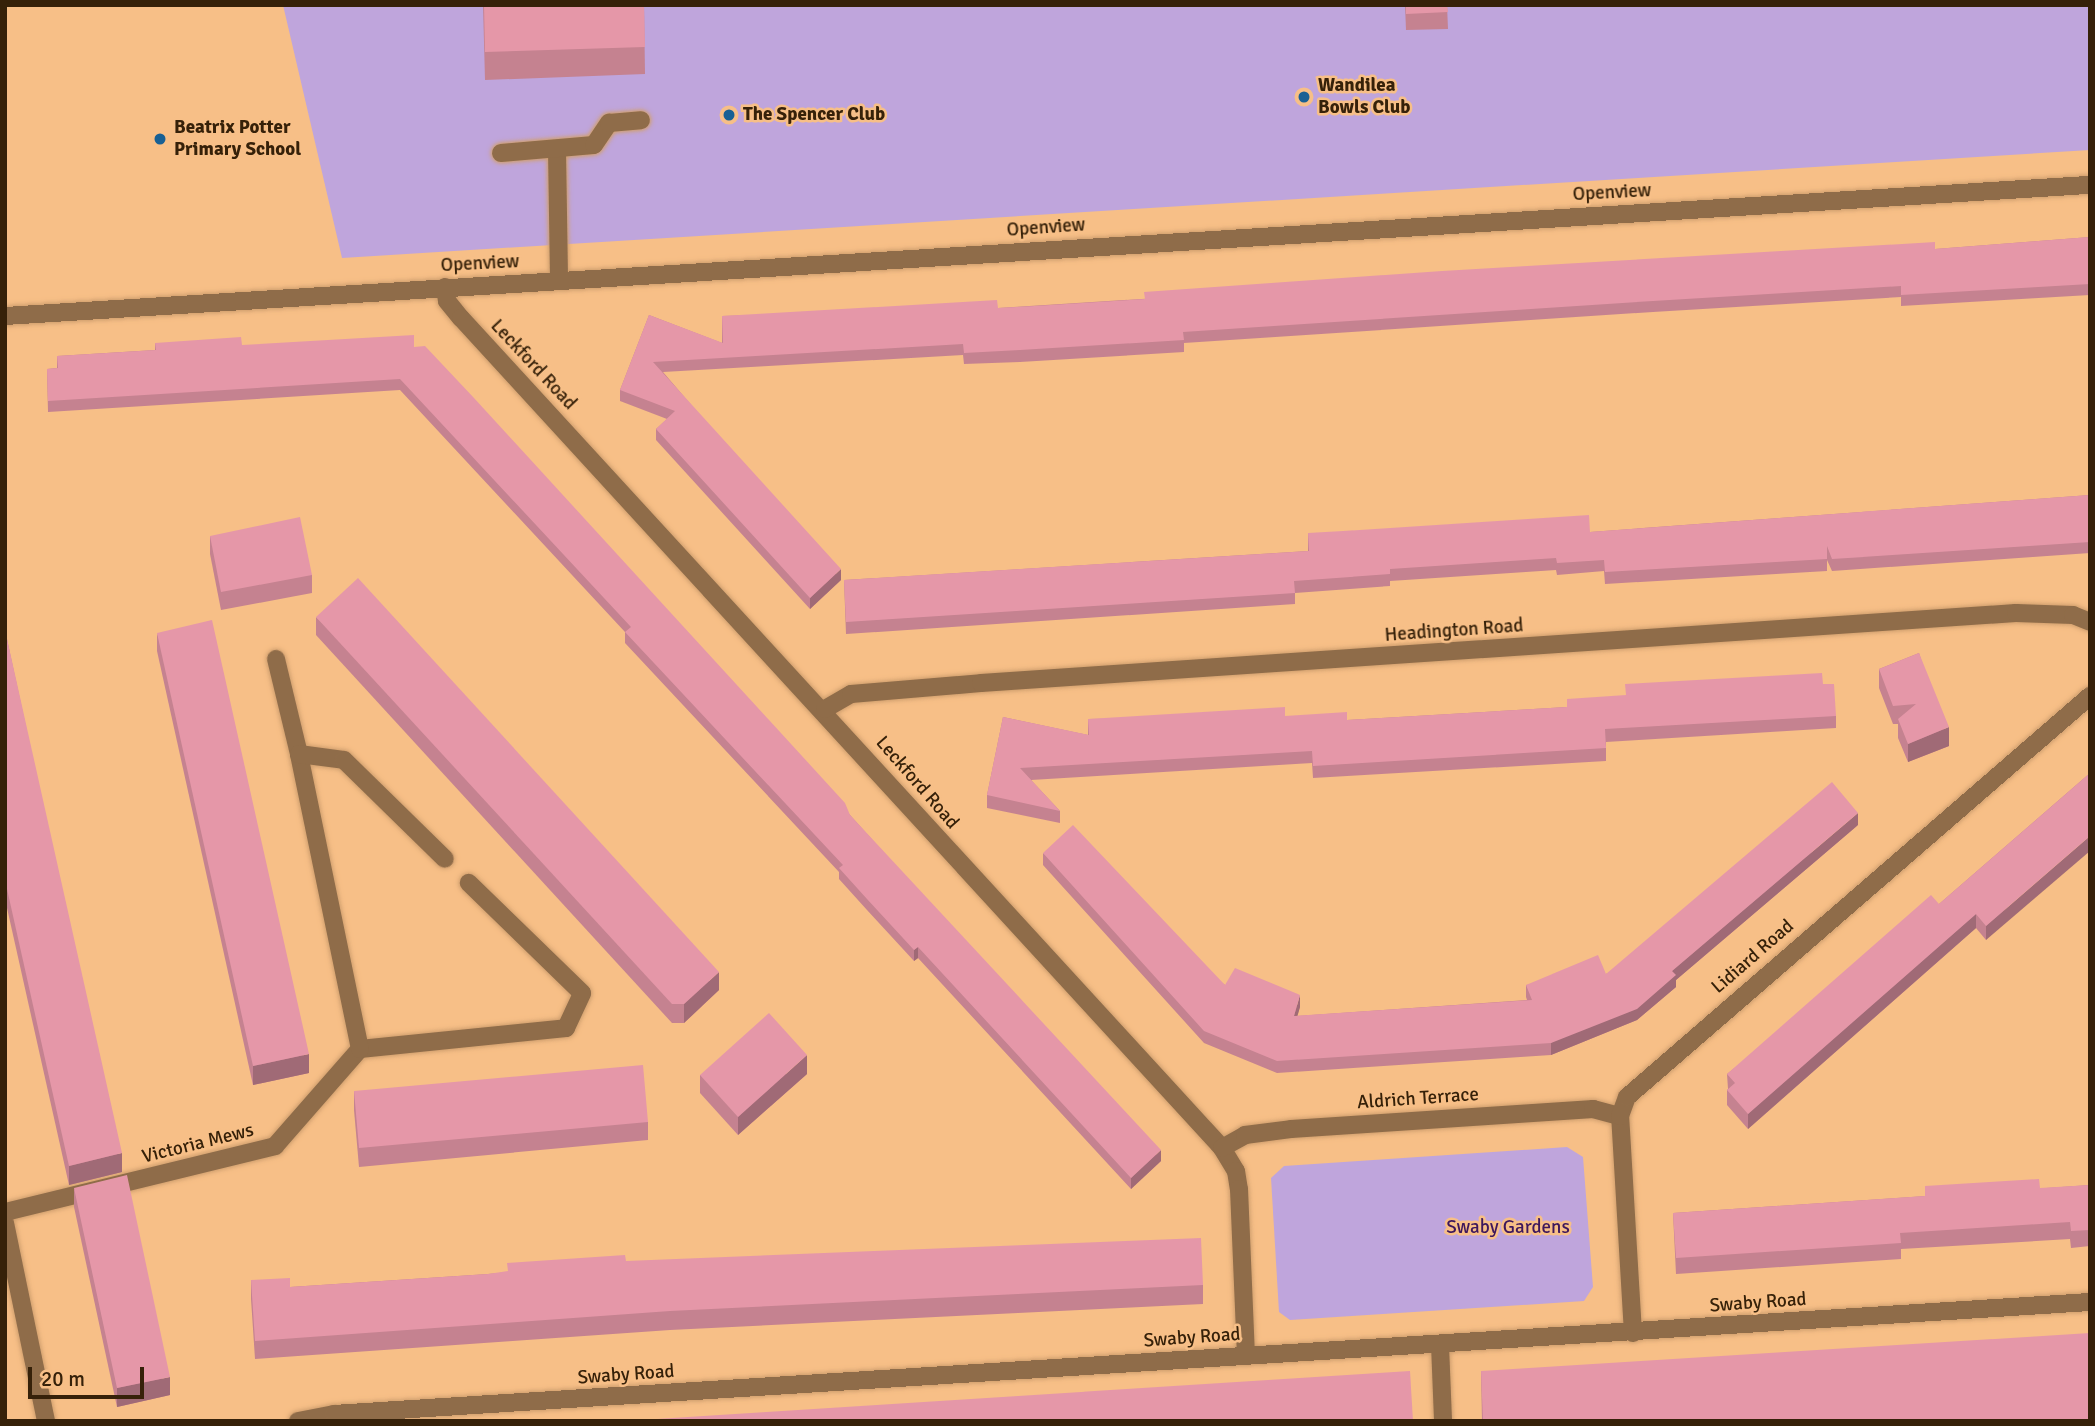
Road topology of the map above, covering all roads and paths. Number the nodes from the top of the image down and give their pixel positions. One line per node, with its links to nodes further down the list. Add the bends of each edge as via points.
1 (641, 120): 2 (street, via 609,123 594,145)
2 (556, 150): 3 (street); 5 (street)
3 (501, 153)
4 (2090, 185): 5 (street, Openview)
5 (559, 280): 6 (street, Openview)
6 (445, 287): 7 (street, Openview); 11 (street, Leckford Road, via 449,304)
7 (5, 316)
8 (2090, 622): 11 (street, Headington Road, via 2073,615 2017,614 981,683 851,694)
9 (276, 659): 12 (street)
10 (2090, 696): 16 (street, Lidiard Road, via 1639,1082)
11 (825, 709): 17 (street, Leckford Road, via 985,893)
12 (299, 754): 13 (street, via 344,760); 15 (street)
13 (445, 859)
14 (469, 883): 15 (street, via 582,993 566,1028)
15 (360, 1049): 18 (street, Victoria Mews, via 275,1146)
16 (1620, 1116): 17 (street, Aldrich Terrace, via 1593,1109 1291,1129 1245,1135); 21 (street)
17 (1222, 1148): 23 (street, Leckford Road, via 1236,1171 1239,1189)
18 (5, 1212)
19 (5, 1223): 24 (street)
20 (2090, 1302): 21 (street, Swaby Road)
21 (1633, 1333): 22 (street, Swaby Road)
22 (1440, 1345): 23 (street, Swaby Road); 26 (street)
23 (1246, 1356): 25 (street, Swaby Road, via 334,1414)
24 (46, 1421)
25 (298, 1421)
26 (1443, 1421)

